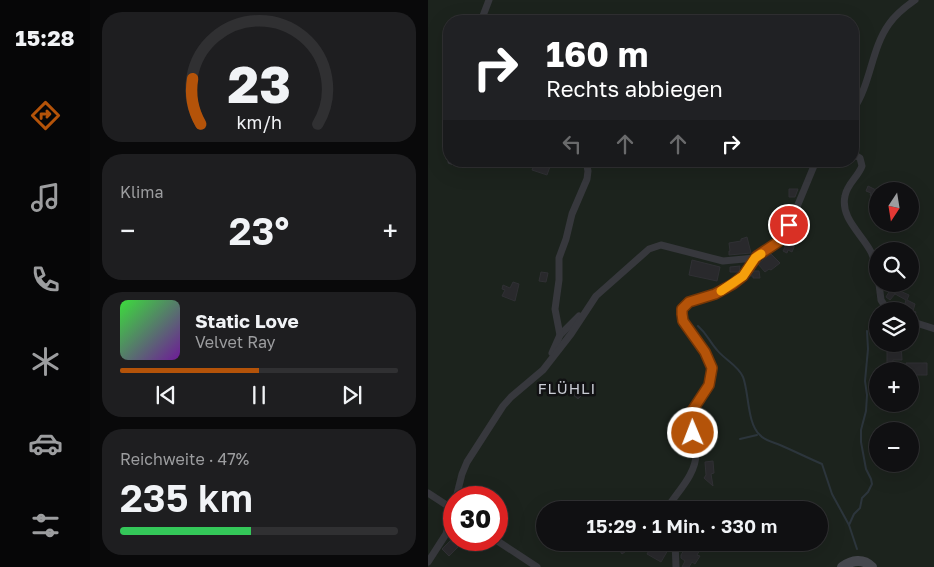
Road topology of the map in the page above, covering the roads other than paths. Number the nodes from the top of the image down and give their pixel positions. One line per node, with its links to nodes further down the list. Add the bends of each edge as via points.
1 (489, 0): 3 (street)
2 (915, 0): 4 (street, via 898,13 885,30)
3 (484, 15)
4 (859, 100)
5 (859, 157): 8 (street, via 862,166 846,190 844,207)
6 (587, 167): 13 (street, via 587,179 559,258 555,306)
7 (816, 167): 9 (street, via 783,236)
8 (869, 250)
9 (755, 258): 10 (street, via 723,261 654,246 606,286); 17 (street, via 747,272 733,284 689,302 682,309 683,321 705,352 712,372 709,385 691,414 696,451 694,466)
10 (586, 310): 13 (street); 14 (street)
11 (919, 325): 12 (street)
12 (934, 329)
13 (560, 335): 14 (street)
14 (547, 365): 15 (street, via 511,397 492,421 467,462)
15 (459, 486)
16 (428, 493): 18 (street)
17 (672, 501)
18 (443, 502)
19 (443, 540): 22 (street)
20 (508, 548): 23 (street)
21 (675, 551): 24 (street)
22 (428, 562)
23 (537, 567)
24 (676, 567)
25 (842, 567): 26 (street, via 857,561)
26 (872, 567)

